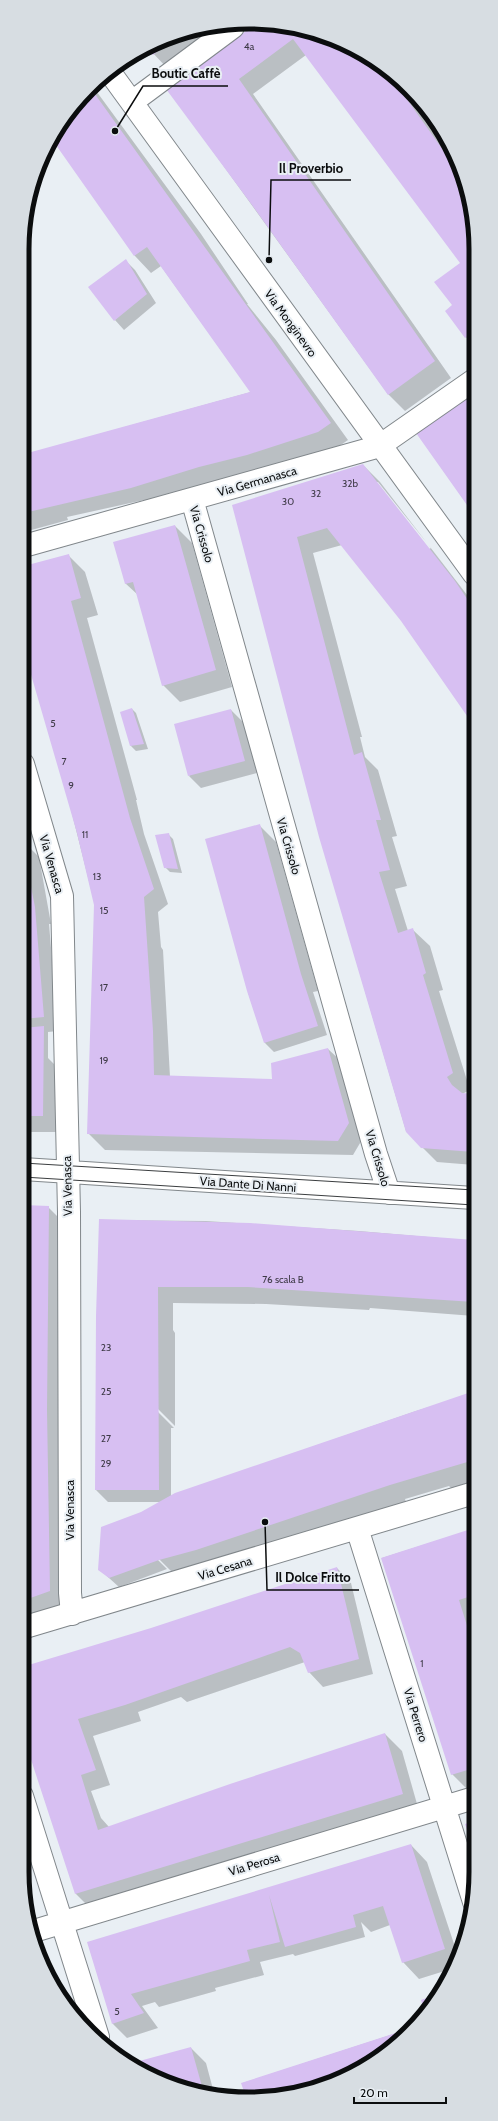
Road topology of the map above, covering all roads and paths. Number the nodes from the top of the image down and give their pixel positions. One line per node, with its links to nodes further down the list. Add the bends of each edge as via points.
1 (229, 30): 3 (street)
2 (113, 76): 3 (street, Via Monginevro)
3 (132, 102): 5 (street, Via Monginevro)
4 (469, 383): 5 (street, Via Germanasca)
5 (379, 445): 6 (street, Via Germanasca); 8 (street, Via Monginevro)
6 (192, 499): 7 (street, Via Germanasca); 12 (street, Via Crissolo)
7 (29, 545)
8 (469, 567)
9 (29, 784): 11 (street, Via Venasca, via 62,896)
10 (29, 1169): 11 (street, Via Dante Di Nanni)
11 (66, 1171): 12 (street, Via Dante Di Nanni); 16 (street, Via Venasca, via 69,1212)
12 (389, 1193): 13 (street, Via Dante Di Nanni)
13 (469, 1198)
14 (469, 1495): 15 (street, Via Cesana)
15 (357, 1528): 16 (street, Via Cesana); 19 (street, Via Perrero)
16 (72, 1614): 17 (street, Via Cesana)
17 (29, 1626)
18 (469, 1800): 19 (street, Via Perosa)
19 (444, 1808): 21 (street, Via Perrero); 22 (street, Via Perosa)
20 (29, 1818): 22 (street)
21 (469, 1886)
22 (62, 1921): 23 (street, Via Perosa); 24 (street)
23 (36, 1930)
24 (96, 2030)

